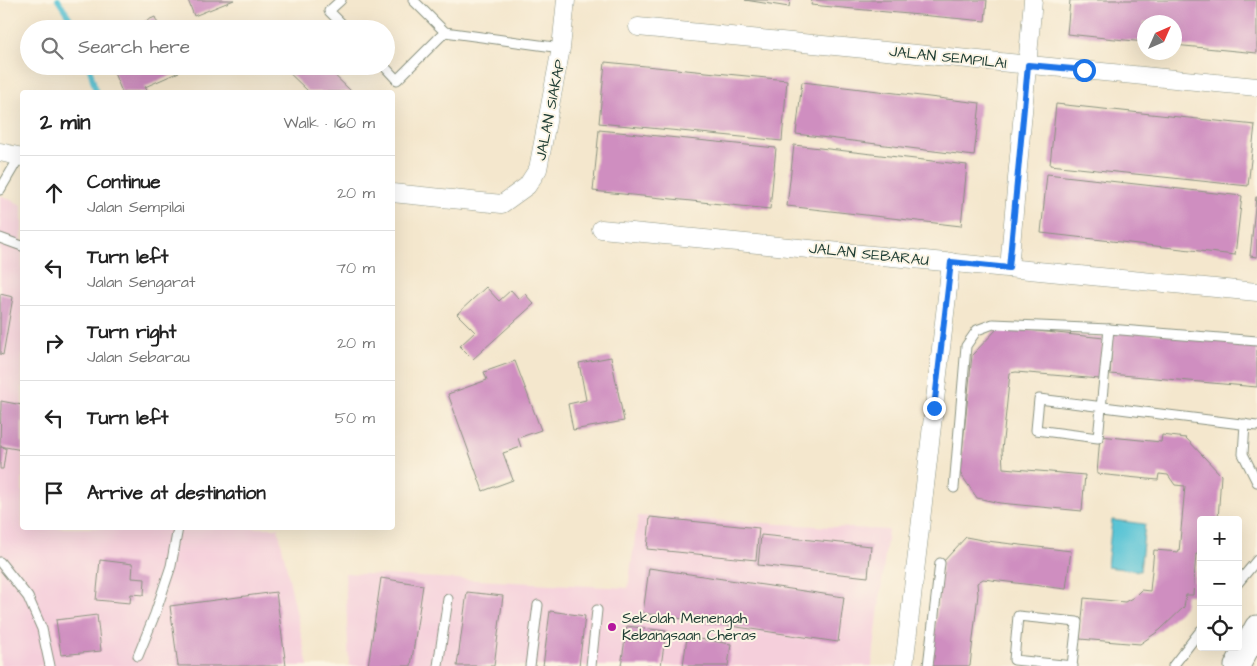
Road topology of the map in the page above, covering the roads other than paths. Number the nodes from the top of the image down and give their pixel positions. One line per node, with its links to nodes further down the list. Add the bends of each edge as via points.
1 (341, 0): 5 (lane, via 329,11)
2 (413, 0): 7 (lane)
3 (566, 0): 8 (street, JALAN SIAKAP)
4 (1033, 0): 9 (street)
5 (338, 20)
6 (638, 27): 9 (street, JALAN SEMPILAI)
7 (445, 32): 8 (lane); 10 (lane, via 397,80)
8 (561, 48): 16 (street, JALAN SIAKAP, via 538,169 527,186 502,204)
9 (1028, 65): 11 (street, JALAN SEMPILAI); 21 (street)
10 (392, 75)
11 (1257, 87)
12 (0, 152): 13 (street)
13 (20, 157)
14 (20, 159): 15 (lane)
15 (0, 190)
16 (395, 193)
17 (601, 228): 20 (street, JALAN SEBARAU)
18 (0, 238): 19 (lane)
19 (20, 245)
20 (951, 262): 21 (street, JALAN SEBARAU); 45 (street)
21 (1009, 268): 22 (street, JALAN SEBARAU)
22 (1257, 292)
23 (1109, 329): 24 (lane); 25 (lane); 29 (lane, via 993,324 977,330 966,346)
24 (1257, 340)
25 (1102, 406): 25 (lane, via 1098,438 1036,430 1039,399); 26 (lane)
26 (1245, 424): 27 (lane); 28 (lane, via 1243,454)
27 (1257, 426)
28 (1257, 482)
29 (954, 488)
30 (178, 530): 40 (lane, via 171,566)
31 (1257, 560): 34 (lane)
32 (0, 562): 41 (lane, via 28,597 42,628)
33 (940, 563): 46 (lane)
34 (1242, 578)
35 (448, 599): 42 (lane)
36 (538, 605): 43 (lane)
37 (597, 610): 44 (lane)
38 (1257, 628): 49 (main road)
39 (1197, 635): 48 (lane)
40 (138, 656)
41 (50, 666)
42 (438, 666)
43 (530, 666)
44 (591, 666)
45 (904, 666)
46 (928, 666)
47 (1073, 666): 47 (lane, via 1014,660 1018,616 1077,622)
48 (1172, 666)
49 (1237, 666)

